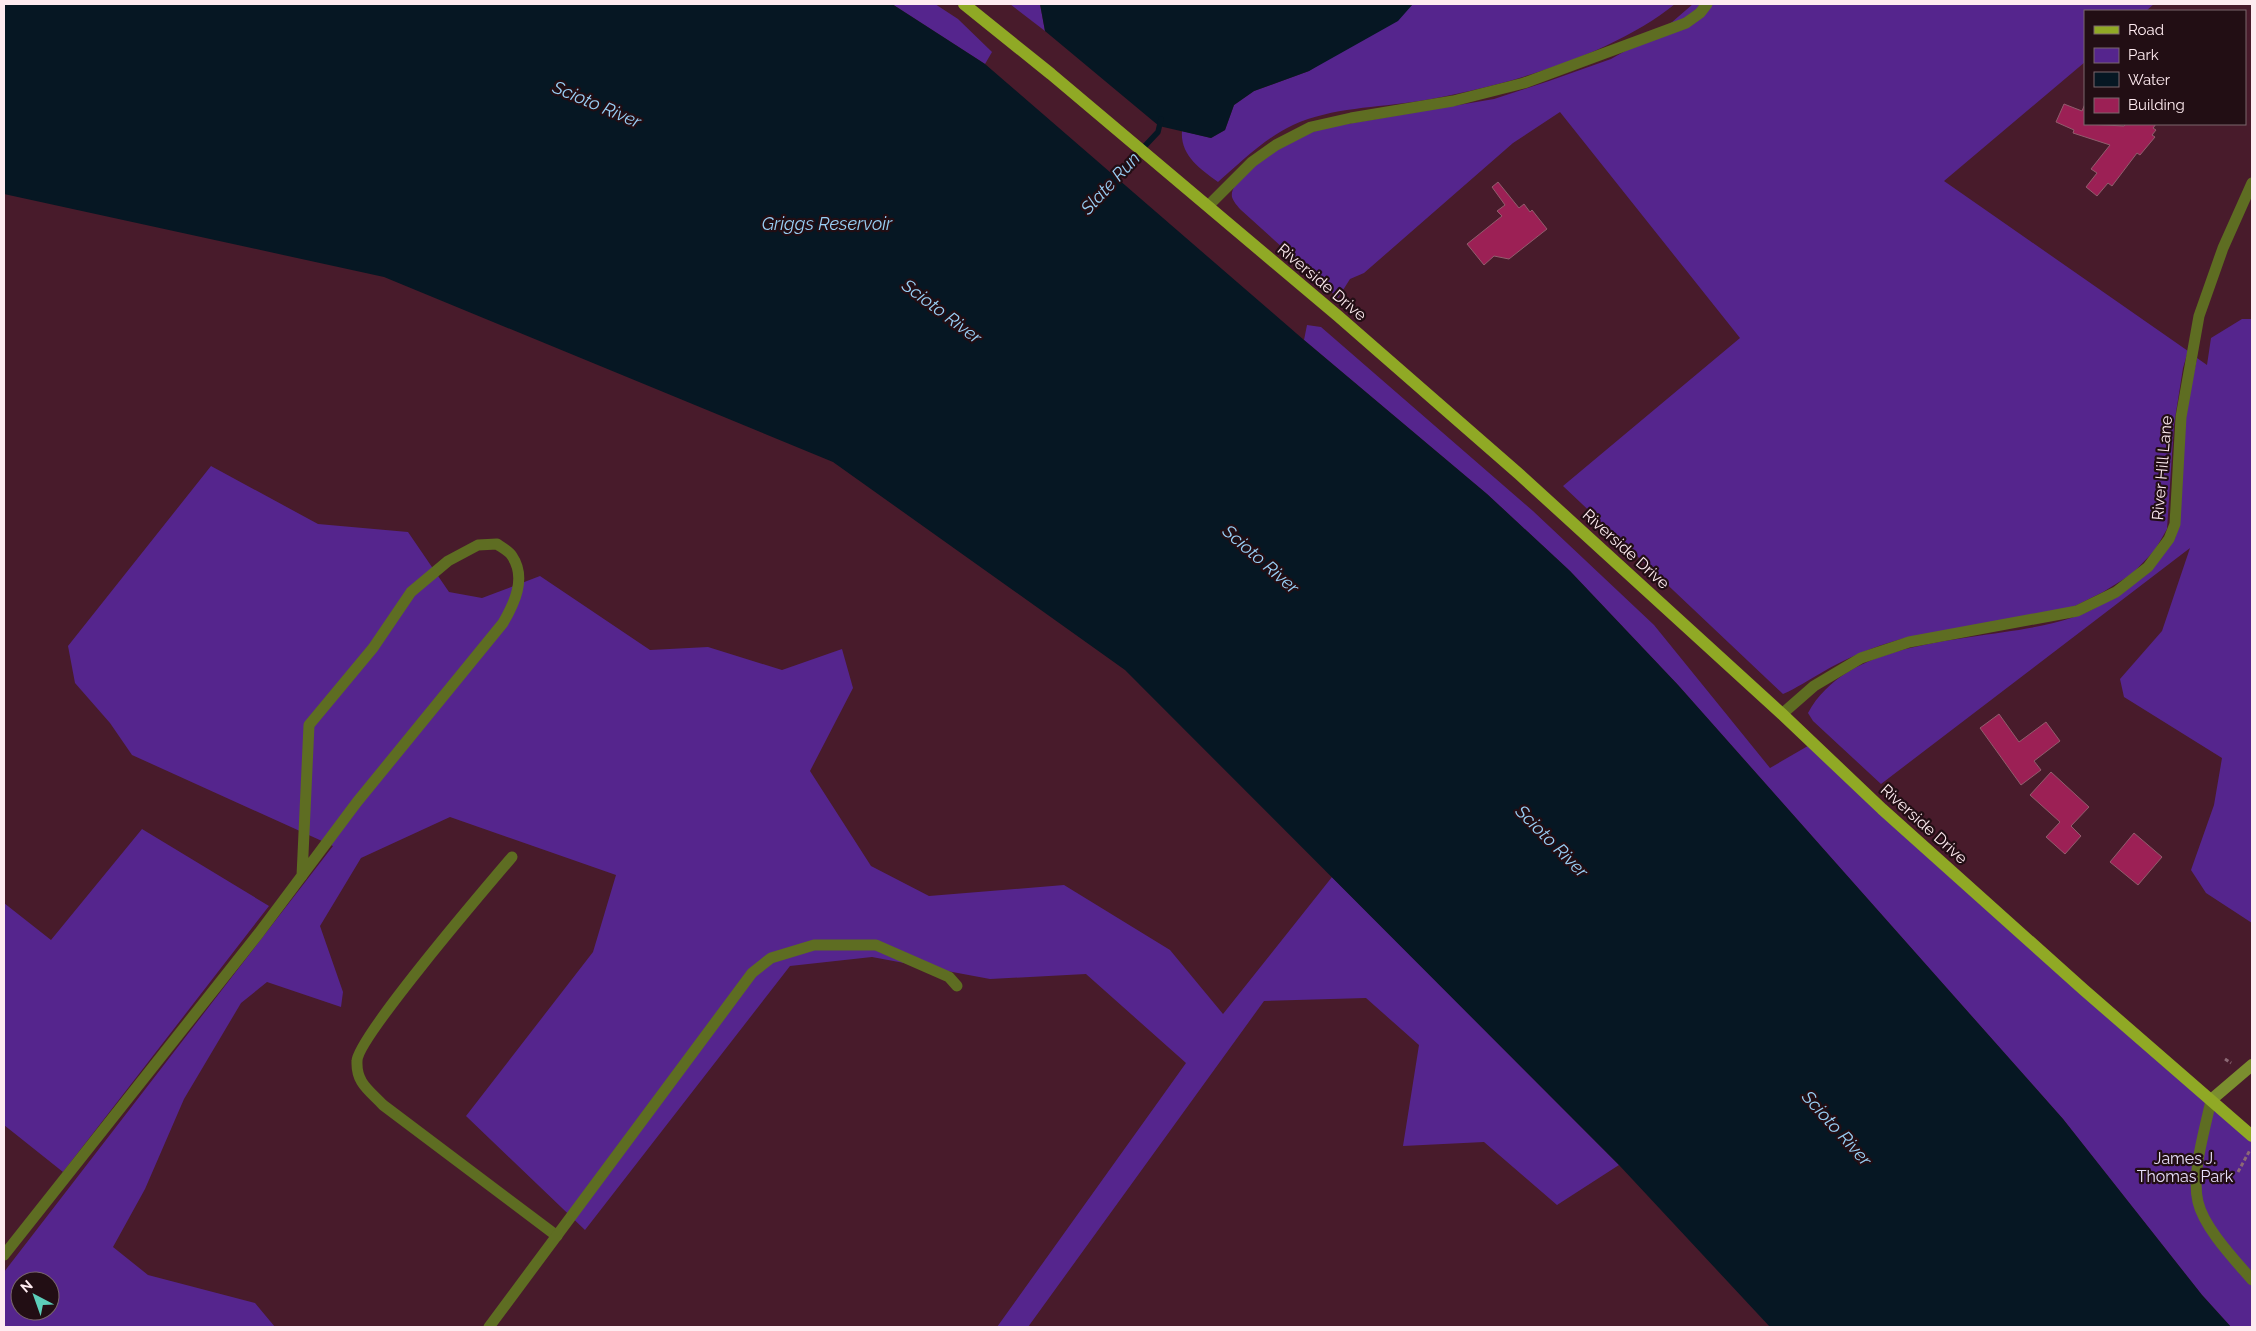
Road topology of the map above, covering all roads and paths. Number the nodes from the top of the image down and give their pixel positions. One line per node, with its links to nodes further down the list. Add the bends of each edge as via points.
1 (964, 4): 4 (main road, Riverside Drive)
2 (1707, 4): 4 (lane, via 1686,23 1524,83 1453,101 1311,127 1252,162)
3 (2252, 182): 5 (lane, River Hill Lane, via 2199,316 2182,417 2175,524 2169,539 2148,567 2116,592 2077,611 1909,642 1861,658 1814,686)
4 (1208, 206): 5 (main road, Riverside Drive, via 1519,474)
5 (1782, 714): 10 (main road, Riverside Drive, via 1882,809)
6 (512, 857): 14 (lane, via 425,962 365,1042 356,1059 359,1080 383,1104)
7 (302, 876): 7 (lane, via 357,802 503,623 516,601 519,572 512,555 497,544 478,545 448,561 411,592 373,648 309,725); 15 (lane)
8 (957, 986): 14 (lane, via 949,977 876,945 814,945 771,958 752,973)
9 (2252, 1065): 10 (street)
10 (2211, 1100): 11 (main road, Riverside Drive); 16 (lane, via 2196,1174 2197,1201 2210,1227)
11 (2252, 1136)
12 (2252, 1145): 13 (path)
13 (2238, 1172)
14 (557, 1236): 17 (lane)
15 (4, 1255)
16 (2252, 1280)
17 (489, 1327)

